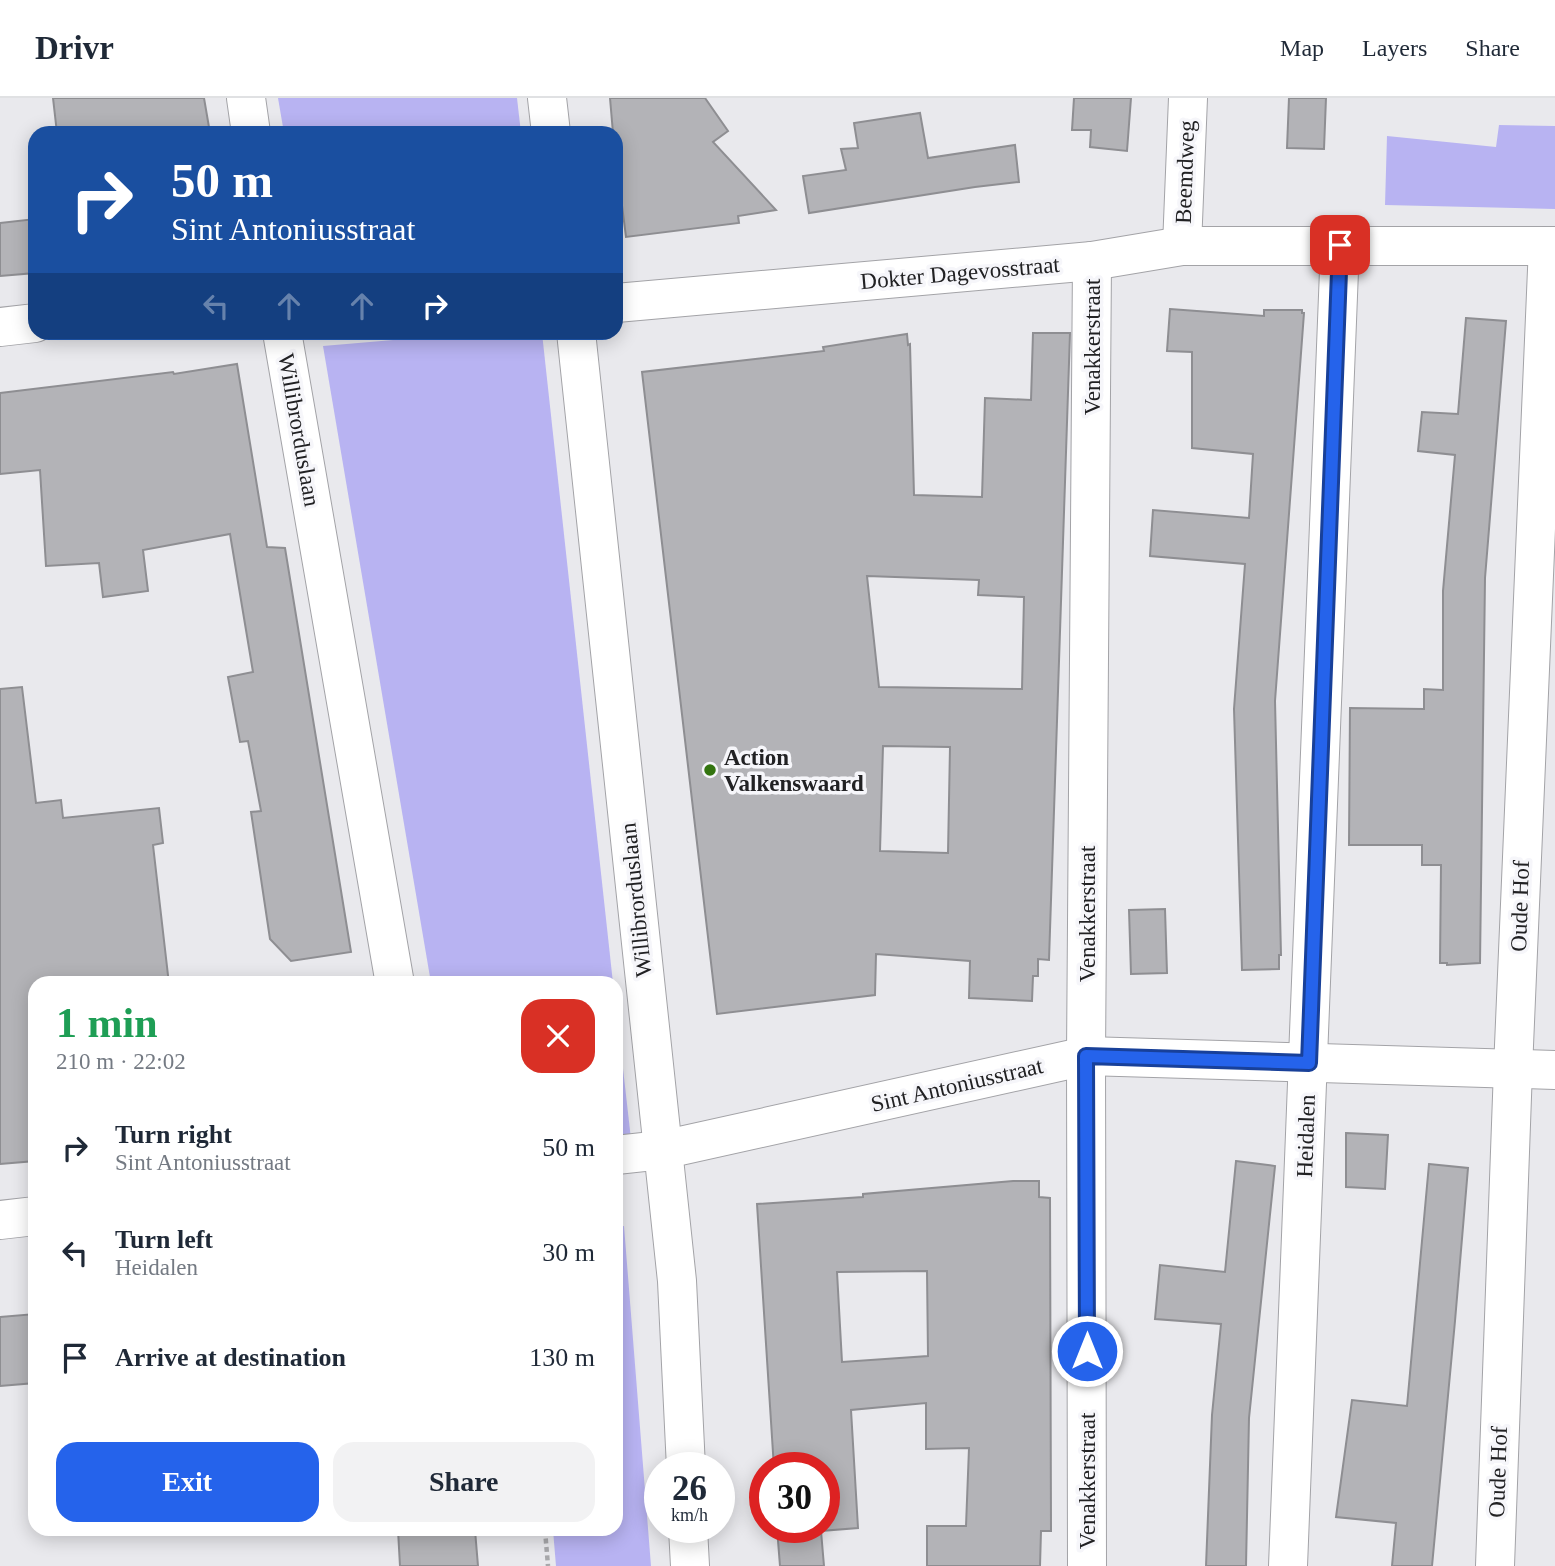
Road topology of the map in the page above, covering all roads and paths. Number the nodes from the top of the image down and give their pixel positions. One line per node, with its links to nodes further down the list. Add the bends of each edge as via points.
1 (246, 98): 4 (street)
2 (547, 98): 5 (street)
3 (1188, 98): 7 (street, Beemdweg)
4 (250, 126)
5 (550, 126)
6 (1340, 245): 7 (street, Dokter Dagevosstraat); 8 (street, Dokter Dagevosstraat); 17 (street, Heidalen)
7 (1182, 246): 9 (street, Dokter Dagevosstraat)
8 (1551, 246): 18 (street, Oude Hof)
9 (1093, 261): 10 (street, Dokter Dagevosstraat); 16 (street, Venakkerstraat)
10 (623, 302)
11 (28, 324): 12 (street)
12 (0, 327)
13 (283, 340): 15 (street, Willibrorduslaan)
14 (577, 340): 20 (street, Willibrorduslaan)
15 (394, 976)
16 (1086, 1056): 17 (street, Sint Antoniusstraat); 20 (street, Sint Antoniusstraat); 29 (street, Venakkerstraat)
17 (1309, 1063): 18 (street, Sint Antoniusstraat); 30 (street, Heidalen)
18 (1513, 1069): 19 (street, Sint Antoniusstraat); 31 (street, Oude Hof)
19 (1555, 1070)
20 (663, 1150): 21 (street, Sint Antoniusstraat); 24 (street, Willibrorduslaan, via 677,1282)
21 (623, 1154)
22 (28, 1217): 23 (street)
23 (0, 1220)
24 (685, 1452)
25 (546, 1536): 27 (path)
26 (689, 1543): 28 (street)
27 (548, 1566)
28 (690, 1566)
29 (1087, 1566)
30 (1288, 1566)
31 (1494, 1566)

